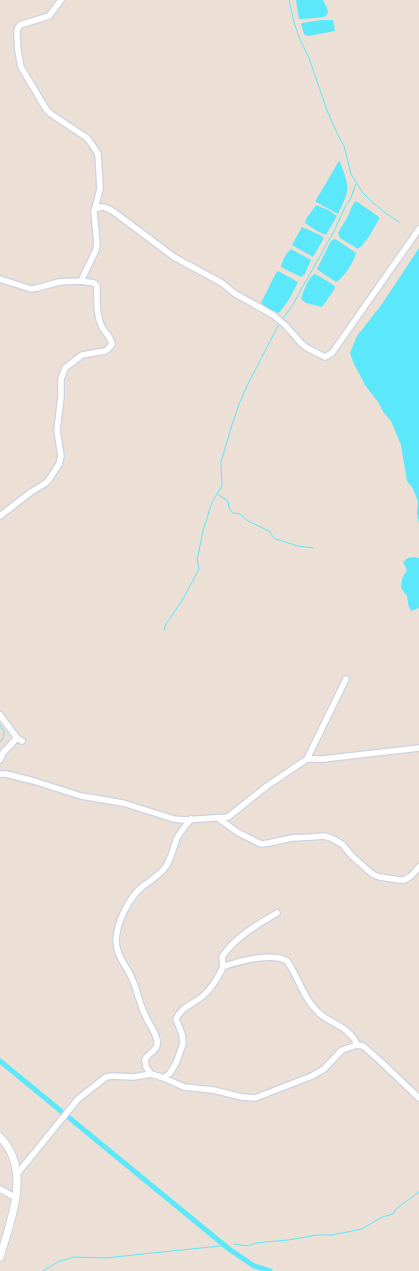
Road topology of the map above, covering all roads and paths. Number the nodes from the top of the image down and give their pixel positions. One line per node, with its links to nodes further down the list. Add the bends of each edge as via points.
1 (60, 0): 2 (street, via 49,16 20,25 17,30 18,51 21,67 46,109 87,138 98,154 100,189)
2 (95, 209): 3 (street, via 104,207 114,212 174,257 273,315 307,348 325,357 332,353); 5 (street, via 96,250)
3 (419, 229)
4 (0, 279): 5 (street, via 31,289)
5 (81, 281): 6 (street, via 97,286 100,322 112,344 105,351 82,355 65,368 61,379 57,430 59,464 46,483)
6 (0, 516)
7 (346, 679): 10 (street)
8 (0, 715): 11 (street, via 20,739 3,753)
9 (419, 748): 10 (street)
10 (307, 759): 13 (street, via 228,817)
11 (0, 760)
12 (0, 774): 14 (street, via 81,796 123,803 174,819)
13 (218, 818): 14 (street); 15 (street, via 261,844 312,836 332,838 380,877 404,880)
14 (191, 819): 19 (street, via 177,838 164,869 131,899 116,938 122,964 131,976 146,1019 156,1036 156,1048 145,1059)
15 (419, 867)
16 (276, 913): 17 (street, via 232,944 222,957)
17 (224, 967): 18 (street, via 251,959 284,959 310,1003 347,1032); 20 (street, via 205,994 178,1015 176,1019 183,1044 176,1063)
18 (357, 1045): 20 (street, via 342,1050 324,1069 312,1076 255,1098 184,1087); 21 (street, via 364,1046)
19 (151, 1074): 20 (street); 23 (street, via 106,1077 78,1100)
20 (164, 1078)
21 (419, 1098)
22 (0, 1137): 23 (street, via 12,1152)
23 (17, 1174): 25 (street)
24 (0, 1188): 25 (street)
25 (16, 1198): 26 (street)
26 (0, 1257)

